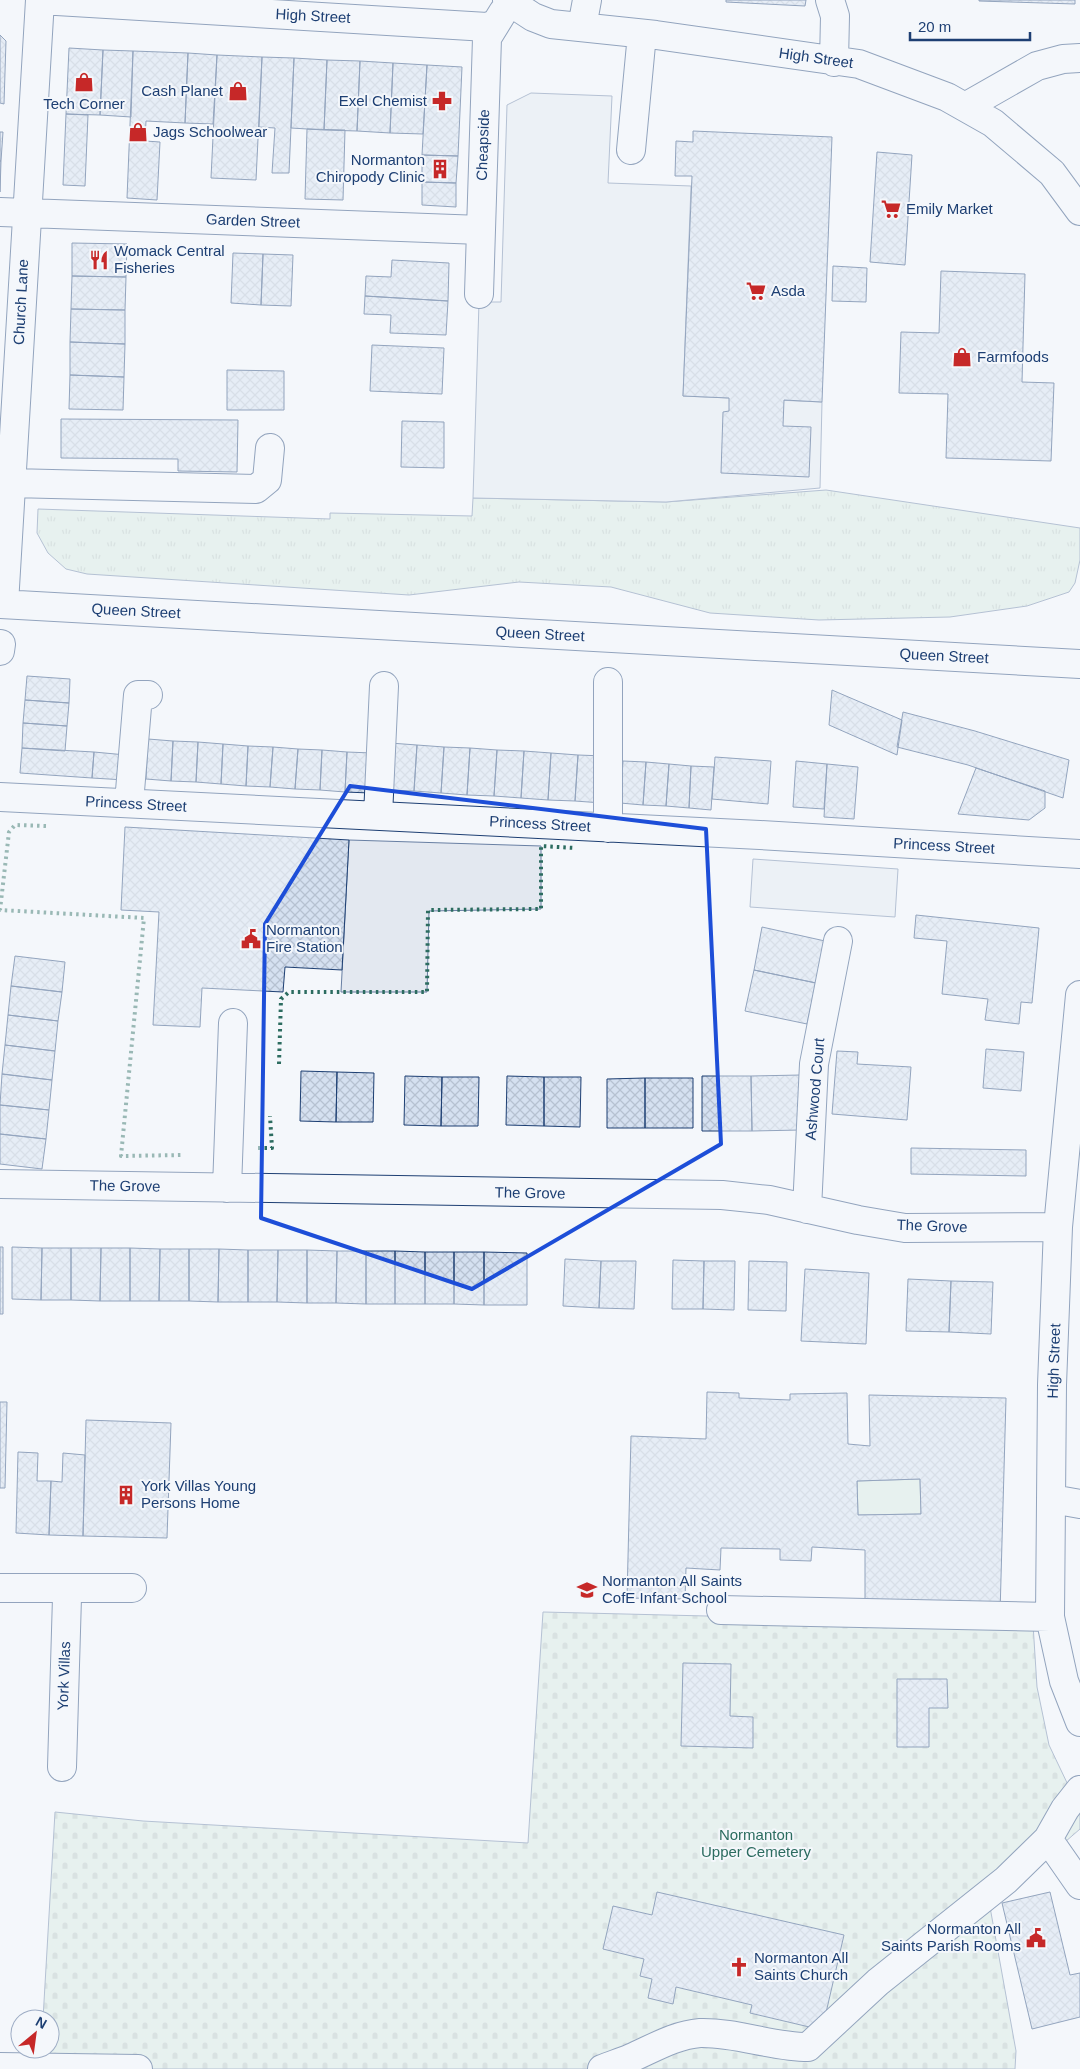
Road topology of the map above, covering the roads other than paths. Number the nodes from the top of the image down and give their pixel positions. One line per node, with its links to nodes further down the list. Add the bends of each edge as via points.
1 (40, 0): 4 (street, High Street, via 487,27); 12 (street, Church Lane, via 35,74)
2 (586, 0): 5 (street)
3 (830, 0): 8 (street, via 835,16)
4 (504, 9): 5 (street, High Street, via 551,24); 13 (street, Cheapside, via 487,38)
5 (582, 27): 6 (street, High Street)
6 (642, 34): 8 (street, High Street); 10 (street)
7 (1080, 58): 9 (street, via 1037,66)
8 (834, 62): 9 (street, High Street, via 859,64 948,97)
9 (965, 107): 11 (street, High Street, via 993,123 1052,173)
10 (631, 150)
11 (1080, 211)
12 (13, 213): 13 (street, Garden Street); 16 (street, Church Lane)
13 (481, 230): 14 (street, Cheapside)
14 (479, 294)
15 (270, 448): 16 (street, via 267,480 256,489)
16 (11, 483): 17 (street, Church Lane)
17 (2, 604): 20 (street, Queen Street)
18 (1, 644): 19 (street)
19 (0, 651)
20 (1080, 664)
21 (608, 682): 27 (street)
22 (384, 686): 26 (street)
23 (148, 695): 25 (street, via 138,696)
24 (0, 797): 25 (street, Princess Street)
25 (129, 803): 26 (street, Princess Street)
26 (378, 816): 27 (street, Princess Street)
27 (608, 828): 28 (street, Princess Street)
28 (1080, 854)
29 (838, 941): 35 (street, Ashwood Court, via 814,1064)
30 (1080, 995): 32 (street, High Street)
31 (233, 1023): 34 (street)
32 (1072, 1165): 36 (street, High Street)
33 (0, 1184): 34 (street, The Grove)
34 (227, 1188): 35 (street, The Grove, via 722,1196 769,1200)
35 (806, 1209): 36 (street, The Grove, via 906,1228)
36 (1058, 1227): 37 (street, High Street, via 1052,1385)
37 (1052, 1499): 38 (street); 43 (street, High Street)
38 (1080, 1504)
39 (0, 1588): 40 (street)
40 (59, 1588): 41 (street); 45 (street, York Villas, via 66,1598)
41 (132, 1588)
42 (721, 1610): 43 (street)
43 (1050, 1618): 44 (street, High Street, via 1064,1681)
44 (1080, 1722)
45 (62, 1767)
46 (1080, 1790): 47 (street)
47 (1048, 1839): 48 (street); 51 (street, via 1006,1880 878,1982 808,2047 700,2033 673,2039)
48 (1080, 1885)
49 (0, 2067): 50 (street)
50 (138, 2069)
51 (602, 2069)

